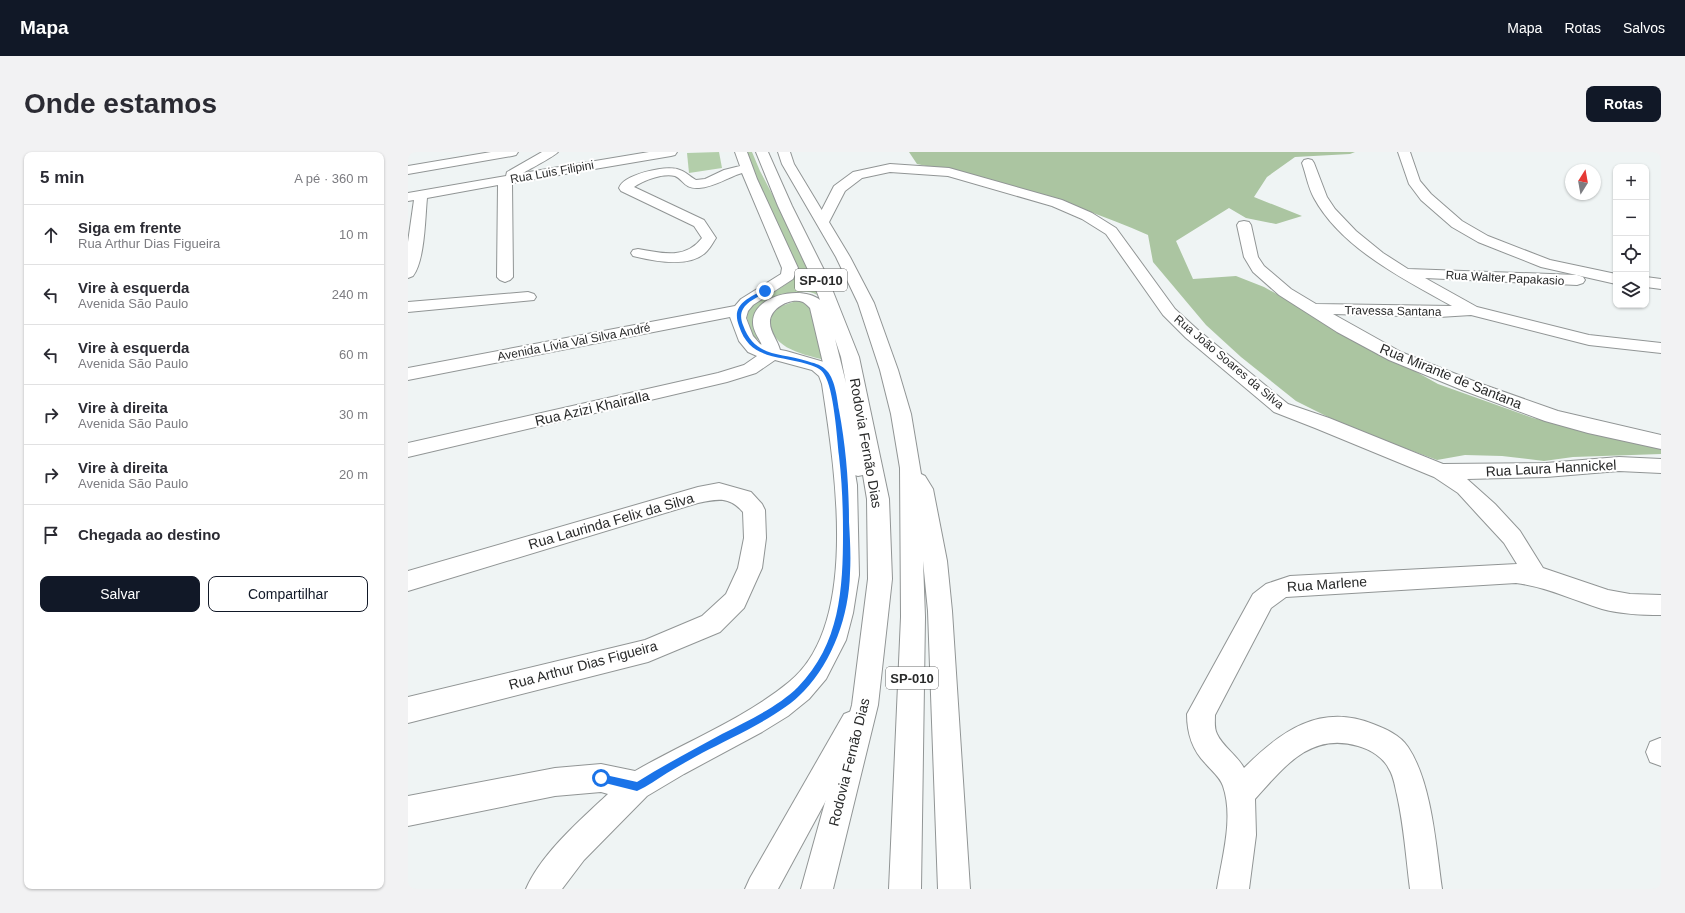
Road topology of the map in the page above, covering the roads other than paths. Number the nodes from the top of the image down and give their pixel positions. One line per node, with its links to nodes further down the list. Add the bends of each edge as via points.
1 (512, 152): 10 (main road)
2 (552, 152): 11 (main road, Rua Luis Filipini, via 524,166)
3 (671, 152): 11 (main road, Rua Luis Filipini)
4 (741, 152): 9 (main road)
5 (762, 152): 35 (main road, Rodovia Fernão Dias / SP-010, via 818,274 850,357)
6 (784, 152): 13 (main road, SP-010, via 788,164)
7 (1404, 152): 19 (main road, via 1414,181 1426,197 1457,224 1483,239 1546,264)
8 (1308, 163): 17 (main road, via 1320,198 1330,212 1351,234)
9 (747, 168): 15 (main road, via 706,183 688,182 680,174 674,173 642,176 627,185 626,188 699,223 709,238 701,249 690,255 670,258); 24 (main road, via 790,268 788,276 746,302)
10 (408, 170)
11 (504, 180): 12 (main road, Rua Luis Filipini); 18 (main road)
12 (414, 196): 16 (main road, via 414,253)
13 (823, 221): 33 (main road, SP-010, via 870,314 901,414); 34 (main road, Rua João Soares da Silva, via 839,189 858,175 890,168 949,172 1057,202 1088,216 1111,231 1169,312 1281,408)
14 (1244, 225): 25 (main road, Rua Mirante de Santana, via 1247,242 1258,269 1285,292)
15 (638, 253)
16 (408, 273)
17 (1404, 273): 19 (main road, Rua Walter Papakasio, via 1570,281); 26 (main road)
18 (505, 277)
19 (1611, 278)
20 (1649, 282): 21 (main road)
21 (1661, 284)
22 (528, 297): 23 (main road)
23 (408, 307)
24 (740, 310): 28 (main road, via 738,318 749,343); 29 (main road, Avenida Lívia Val Silva André)
25 (1316, 310): 26 (main road, Travessa Santana); 30 (main road, Rua Mirante de Santana, via 1395,356 1469,386 1552,416)
26 (1471, 310): 27 (main road, via 1590,340)
27 (1661, 348)
28 (771, 354): 31 (main road, Rua Azizi Khairalla, via 750,368 721,378); 35 (main road, via 771,346 761,323 766,309 794,298 806,298 818,307 863,490); 42 (main road, via 818,366 827,373 831,384 845,478 847,546 847,575 841,613 833,640 817,670 800,690 778,707)
29 (408, 374)
30 (1661, 442)
31 (408, 450)
32 (1661, 466): 34 (main road, Rua Laura Hannickel, via 1619,464 1546,470)
33 (910, 468): 48 (main road, SP-010, via 913,617); 49 (main road, via 922,489 935,561)
34 (1441, 472): 37 (main road, Rua João Soares da Silva, via 1465,488 1487,510 1512,538)
35 (878, 499): 40 (main road, Rodovia Fernão Dias / SP-010, via 880,579)
36 (750, 568): 38 (main road, Rua Laurinda Felix da Silva, via 754,510 743,498 719,491 691,497); 41 (main road, Rua Arthur Dias Figueira, via 735,601 711,624 648,651)
37 (1536, 575): 39 (main road, Rua Marlene, via 1626,604); 43 (main road, Rua Marlene, via 1496,573 1290,586 1278,588 1268,594 1201,714 1202,735 1208,747 1236,780)
38 (408, 581)
39 (1661, 605)
40 (865, 705): 46 (main road); 47 (main road, Rodovia Fernão Dias / SP-010)
41 (408, 710)
42 (637, 786): 44 (main road, via 601,778 555,782); 45 (main road, via 573,849)
43 (1240, 794): 50 (main road, Rua Marlene, via 1241,808); 51 (main road, via 1270,760 1292,743 1313,733 1332,729 1357,730 1381,740 1398,758 1408,782)
44 (408, 811)
45 (542, 889)
46 (761, 889)
47 (818, 889)
48 (905, 889)
49 (954, 889)
50 (1233, 889)
51 (1426, 889)

